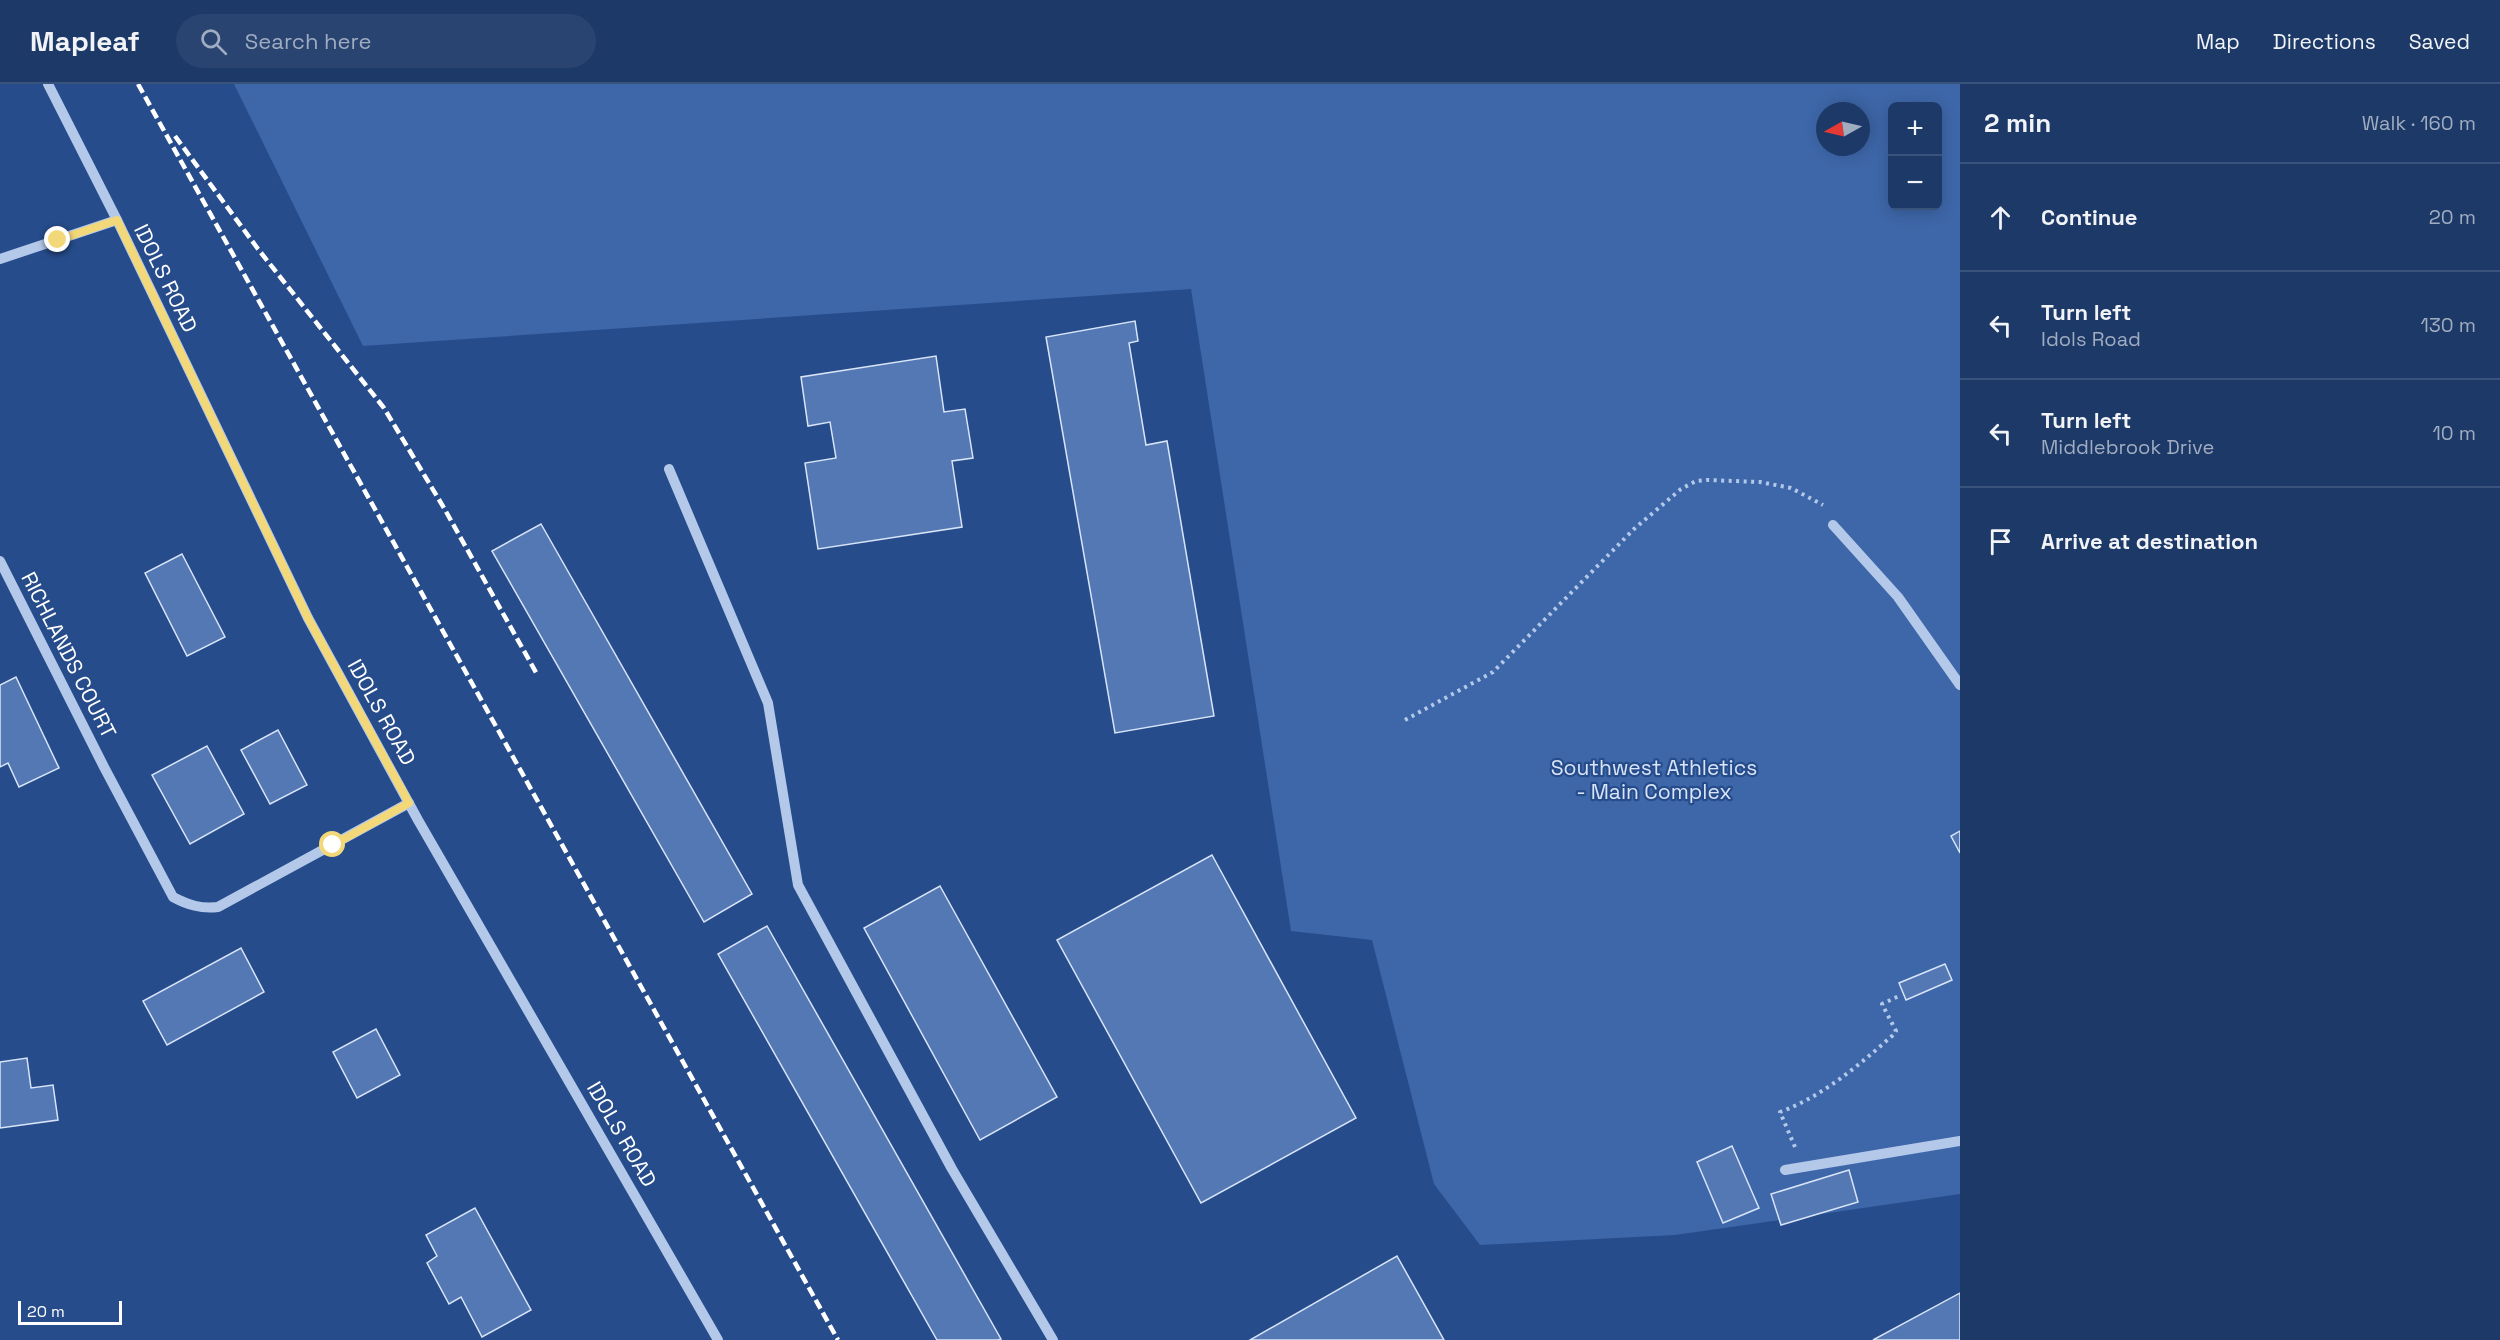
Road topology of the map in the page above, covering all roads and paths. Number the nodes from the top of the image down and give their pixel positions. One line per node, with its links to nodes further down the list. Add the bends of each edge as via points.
1 (48, 84): 2 (street, IDOLS ROAD)
2 (117, 220): 3 (street); 10 (street, IDOLS ROAD, via 308,618)
3 (0, 259)
4 (669, 469): 16 (street, via 768,704 798,885 952,1169)
5 (1830, 510): 9 (path, via 1791,488 1769,483 1696,481 1635,528 1493,672)
6 (1833, 525): 8 (street, via 1898,597)
7 (0, 561): 10 (street, RICHLANDS COURT, via 173,897 188,905 218,907)
8 (1960, 685)
9 (1405, 720)
10 (409, 803): 15 (street, IDOLS ROAD)
11 (1901, 995): 13 (path, via 1882,1004 1896,1031 1892,1036 1808,1100 1780,1112)
12 (1960, 1141): 13 (street)
13 (1803, 1167): 14 (street)
14 (1785, 1170)
15 (718, 1340)
16 (1053, 1340)

